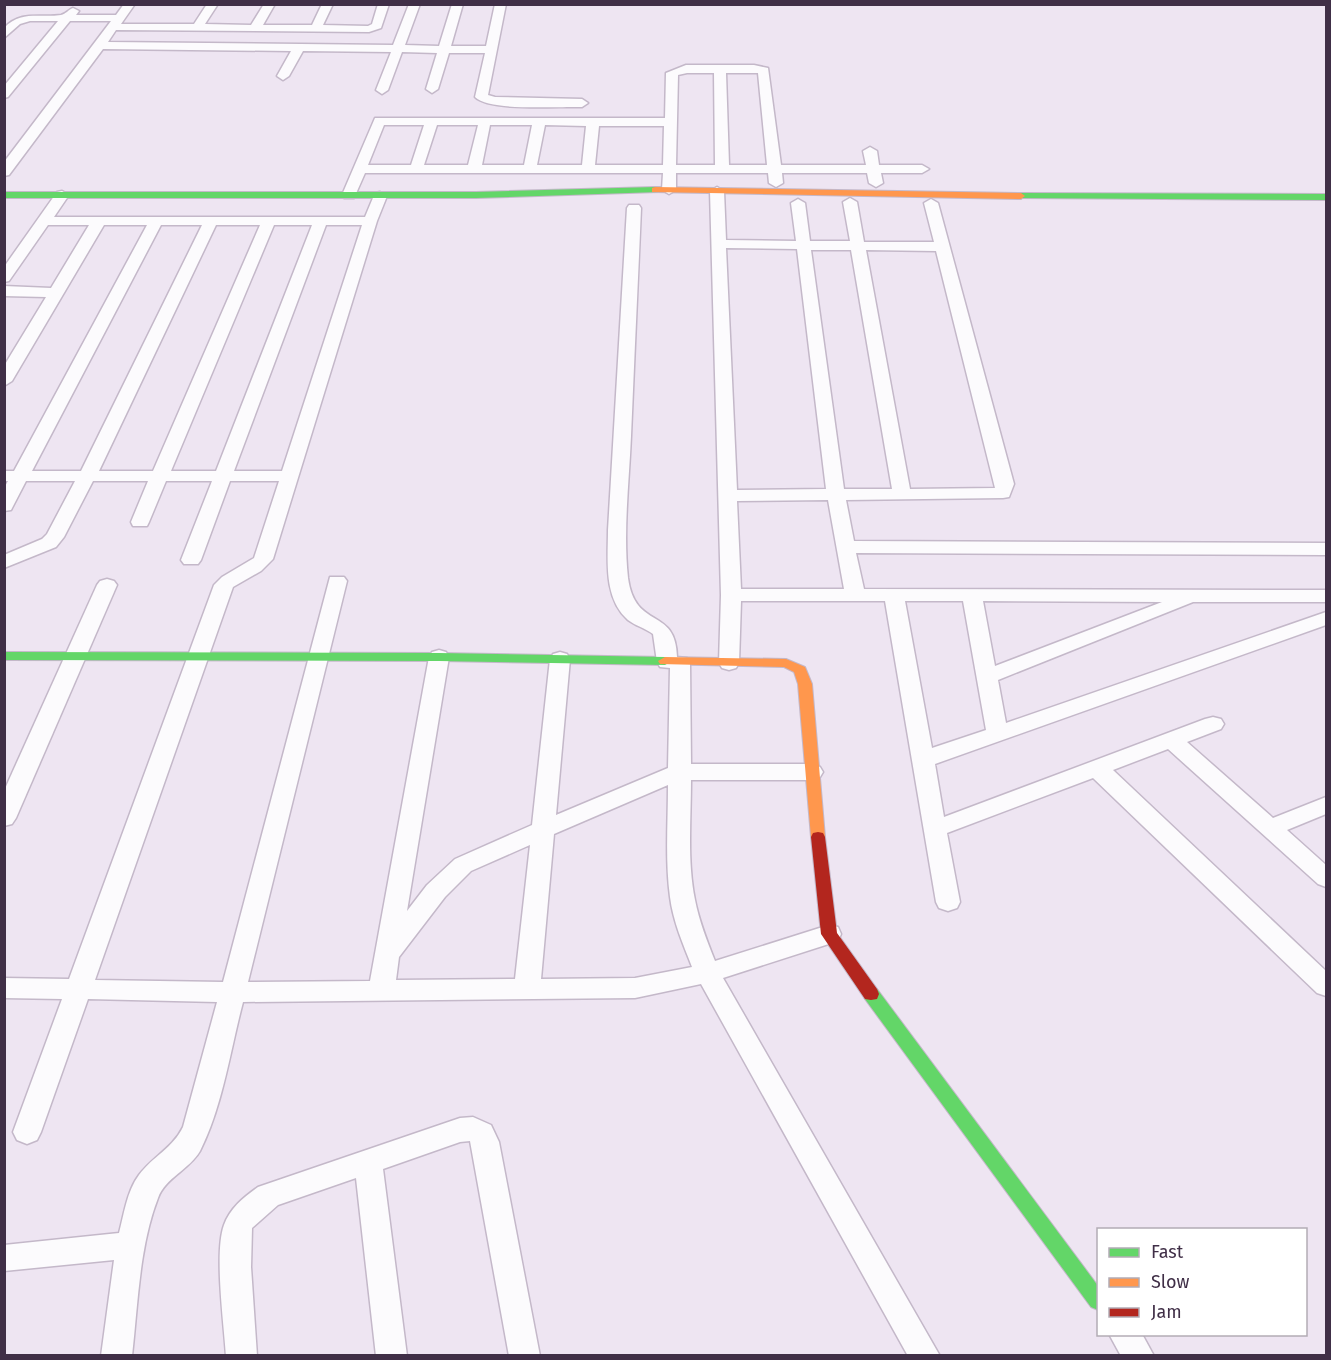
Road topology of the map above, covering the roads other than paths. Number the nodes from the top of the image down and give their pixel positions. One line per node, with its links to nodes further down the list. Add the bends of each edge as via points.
1 (78, 4): 10 (street)
2 (130, 4): 11 (street)
3 (213, 4): 12 (street)
4 (270, 4): 13 (street)
5 (328, 4): 14 (street)
6 (384, 4): 14 (street, via 374,28)
7 (415, 4): 18 (street)
8 (458, 4): 19 (street)
9 (501, 4): 20 (street)
10 (67, 18): 11 (street); 15 (street, via 21,20); 25 (street)
11 (117, 22): 12 (street); 16 (street)
12 (197, 28): 13 (street)
13 (255, 28): 14 (street)
14 (316, 29)
15 (4, 35)
16 (98, 45): 17 (street); 43 (street)
17 (299, 46): 18 (street); 22 (street)
18 (398, 49): 19 (street); 24 (street)
19 (444, 50): 20 (street); 23 (street)
20 (490, 50): 26 (street, via 481,97)
21 (720, 69): 31 (street, via 672,73); 36 (street); 40 (street, via 764,71)
22 (284, 76)
23 (432, 89)
24 (382, 90)
25 (4, 94)
26 (582, 103)
27 (432, 121): 28 (street); 37 (street, via 378,121); 38 (street)
28 (485, 121): 29 (street); 39 (street)
29 (539, 122): 30 (street); 33 (street)
30 (593, 122): 31 (street); 34 (street)
31 (670, 122): 35 (street)
32 (870, 151): 41 (street)
33 (530, 168): 34 (street); 39 (street)
34 (588, 168): 35 (street)
35 (670, 168): 36 (street); 44 (street)
36 (723, 168): 40 (street)
37 (359, 169): 38 (street); 50 (street)
38 (416, 169): 39 (street)
39 (474, 169)
40 (774, 169): 41 (street); 46 (street)
41 (873, 169): 42 (street); 47 (street)
42 (922, 169)
43 (4, 172)
44 (669, 190): 45 (street); 51 (street)
45 (717, 191): 46 (street); 64 (street)
46 (777, 192): 47 (street)
47 (878, 192): 52 (street, via 1043,197)
48 (4, 195): 49 (street)
49 (62, 195): 50 (street); 57 (street)
50 (349, 195): 51 (street)
51 (380, 196): 63 (street)
52 (1326, 197)
53 (850, 202): 66 (street)
54 (798, 203): 65 (street)
55 (931, 203): 67 (street)
56 (634, 208): 101 (street, via 617,530 619,570 627,607 636,616 660,627)
57 (43, 221): 58 (street); 68 (street)
58 (99, 221): 62 (street); 70 (street)
59 (211, 221): 60 (street); 62 (street); 73 (street)
60 (269, 221): 61 (street); 75 (street)
61 (321, 221): 63 (street); 76 (street)
62 (156, 222): 72 (street)
63 (370, 222): 74 (street)
64 (719, 244): 65 (street); 79 (street)
65 (804, 245): 66 (street); 77 (street)
66 (857, 245): 67 (street); 78 (street)
67 (944, 246): 78 (street, via 1005,490 995,495)
68 (4, 278)
69 (4, 291): 70 (street)
70 (57, 293): 71 (street)
71 (4, 381)
72 (12, 476): 73 (street); 80 (street)
73 (87, 476): 75 (street); 85 (street, via 55,537)
74 (290, 476): 76 (street); 98 (street, via 262,559 258,566 224,585)
75 (159, 477): 76 (street); 81 (street)
76 (222, 477): 84 (street)
77 (836, 495): 78 (street); 79 (street); 82 (street)
78 (902, 495)
79 (728, 496): 88 (street)
80 (4, 506)
81 (140, 522)
82 (847, 547): 83 (street); 91 (street)
83 (1326, 549)
84 (191, 560)
85 (4, 562)
86 (337, 581): 96 (street)
87 (107, 585): 97 (street)
88 (731, 595): 91 (street); 102 (street)
89 (972, 595): 90 (street); 92 (street); 103 (street)
90 (1196, 595): 93 (street); 103 (street)
91 (855, 596): 92 (street)
92 (894, 596): 107 (street)
93 (1326, 596)
94 (1326, 618): 105 (street)
95 (4, 656): 97 (street)
96 (318, 656): 98 (street); 99 (street); 126 (street)
97 (76, 657): 98 (street); 112 (street)
98 (197, 657): 123 (street)
99 (439, 657): 100 (street); 119 (street)
100 (560, 659): 101 (street); 115 (street)
101 (674, 662): 102 (street); 109 (street)
102 (729, 663): 110 (street, via 798,666 803,674)
103 (987, 677): 105 (street)
104 (1213, 724): 106 (street)
105 (997, 732): 107 (street)
106 (1171, 740): 108 (street); 113 (street)
107 (922, 760): 114 (street)
108 (1097, 768): 114 (street); 121 (street)
109 (680, 772): 110 (street); 115 (street); 120 (street, via 682,898)
110 (812, 772): 118 (street)
111 (1326, 805): 113 (street)
112 (4, 818)
113 (1271, 828): 116 (street)
114 (935, 829): 117 (street)
115 (543, 831): 119 (street, via 464,865 436,891); 124 (street)
116 (1326, 878)
117 (948, 902)
118 (829, 934): 120 (street); 131 (street)
119 (387, 955): 125 (street)
120 (708, 974): 124 (street, via 634,988); 137 (street)
121 (1326, 986)
122 (4, 988): 123 (street)
123 (80, 989): 126 (street); 127 (street)
124 (527, 990): 125 (street)
125 (381, 991): 126 (street)
126 (231, 992): 129 (street, via 197,1127 188,1146 149,1184)
127 (27, 1132)
128 (368, 1162): 134 (street, via 268,1196 249,1209 237,1227); 135 (street); 136 (street, via 460,1130 472,1129 481,1134)
129 (131, 1245): 130 (street); 133 (street)
130 (4, 1258)
131 (1097, 1300)
132 (1125, 1336): 138 (street)
133 (116, 1356)
134 (242, 1356)
135 (392, 1356)
136 (525, 1356)
137 (925, 1356)
138 (1139, 1356)

